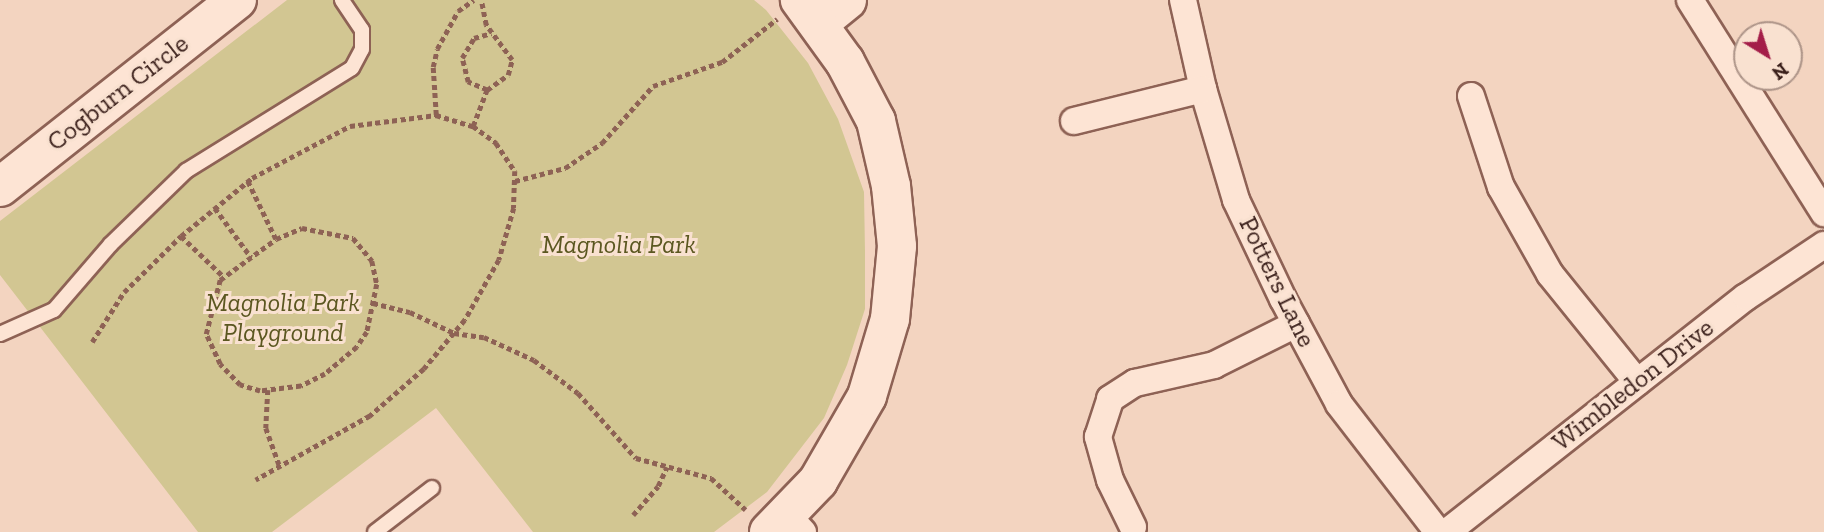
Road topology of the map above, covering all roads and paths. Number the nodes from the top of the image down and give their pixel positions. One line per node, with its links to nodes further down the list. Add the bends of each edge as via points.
1 (237, 0): 17 (street, Cogburn Circle)
2 (342, 0): 28 (lane, via 362,30 362,49 352,68 186,172 111,244 54,310)
3 (474, 0): 12 (path, via 458,11 437,48 433,67)
4 (481, 0): 8 (path)
5 (1183, 0): 9 (street, Potters Lane)
6 (1690, 0): 19 (street)
7 (811, 10): 16 (path, via 722,62 653,86 602,143 565,168); 37 (street, via 876,121 891,186 897,246 890,319 867,397 837,454)
8 (491, 33): 10 (path, via 512,60 508,75); 10 (path, via 474,38 462,58 467,82)
9 (1203, 89): 13 (street); 26 (street, Potters Lane, via 1236,200)
10 (486, 90): 14 (path)
11 (1471, 96): 30 (street, via 1501,187 1550,274)
12 (436, 115): 14 (path); 15 (path, via 350,126)
13 (1073, 121)
14 (473, 126): 16 (path, via 496,144 515,171)
15 (248, 181): 18 (path); 21 (path)
16 (515, 181): 27 (path, via 514,208 499,260)
17 (0, 187)
18 (215, 208): 20 (path); 23 (path)
19 (1824, 214)
20 (180, 236): 24 (path); 29 (path, via 124,292)
21 (276, 239): 23 (path); 25 (path, via 302,228 353,238 372,261 377,284)
22 (1824, 245): 30 (street, Wimbledon Drive, via 1746,297)
23 (251, 257): 24 (path)
24 (224, 277): 31 (path, via 206,334 220,364 240,385)
25 (373, 303): 27 (path, via 410,312); 31 (path, via 367,332 357,347 325,374 302,386)
26 (1297, 324): 38 (street, via 1213,365 1135,383 1110,399 1098,437 1110,480); 40 (street, Potters Lane, via 1339,404)
27 (454, 333): 32 (path, via 424,369 370,416); 33 (path, via 484,337 534,360 578,393 636,458)
28 (0, 334)
29 (92, 342)
30 (1637, 382): 41 (street, Wimbledon Drive)
31 (268, 390): 32 (path, via 266,428)
32 (280, 467): 34 (path)
33 (667, 467): 36 (path, via 658,486); 37 (path, via 711,478)
34 (256, 480)
35 (432, 488): 39 (lane)
36 (633, 515)
37 (777, 524)
38 (1133, 527)
39 (375, 532)
40 (1438, 532)
41 (1447, 532)

